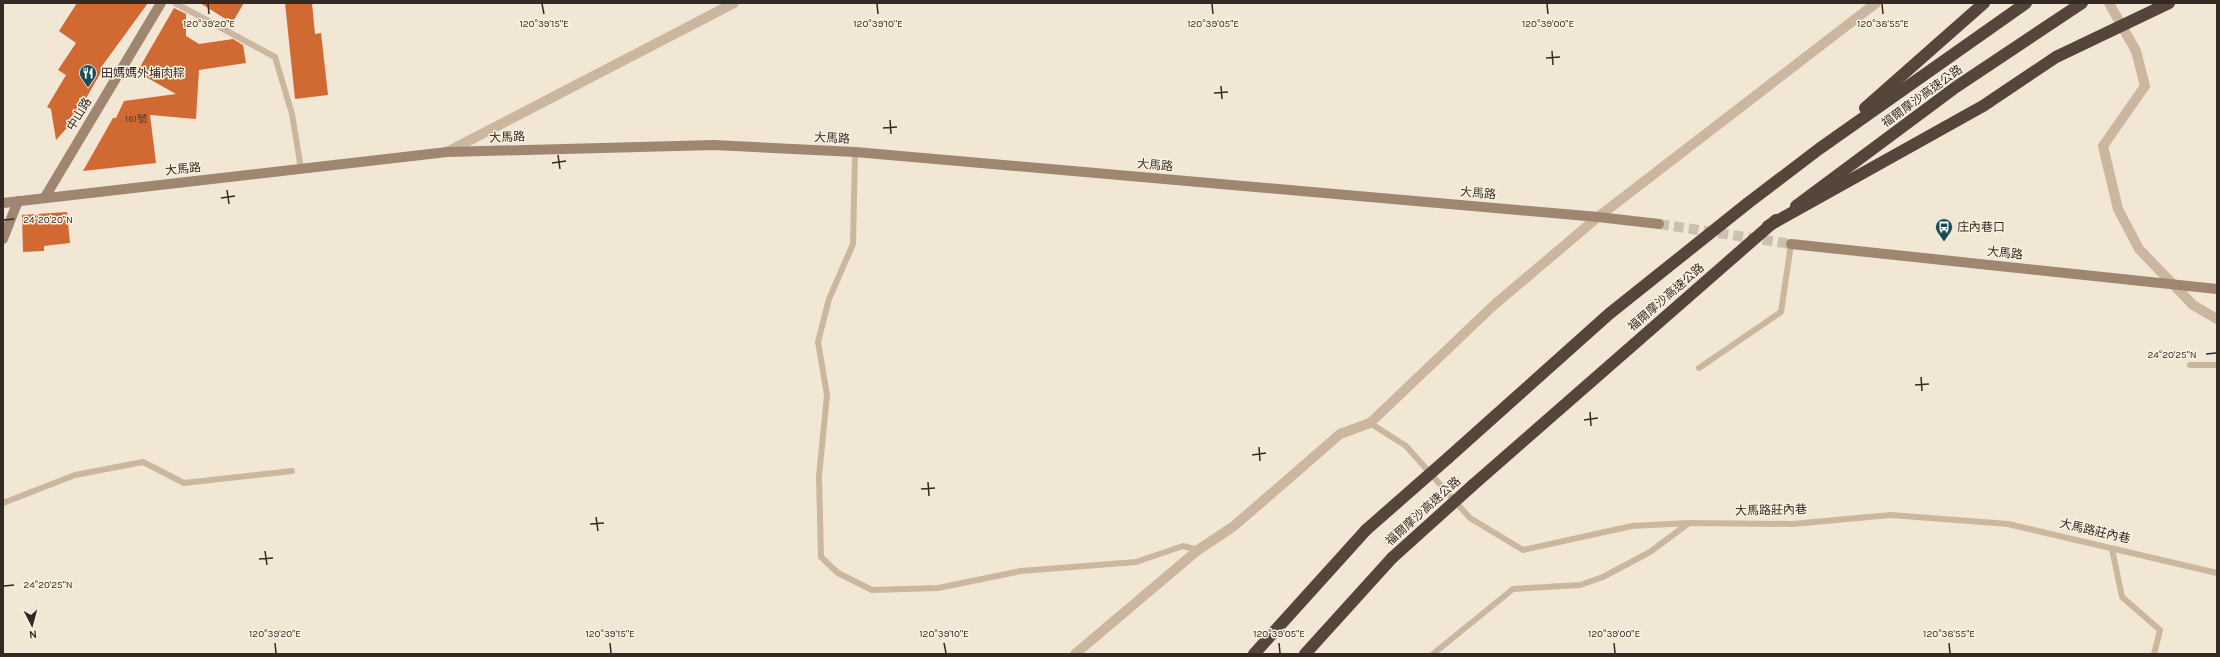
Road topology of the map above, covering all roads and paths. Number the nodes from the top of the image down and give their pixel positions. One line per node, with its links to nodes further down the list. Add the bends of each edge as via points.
1 (160, 3): 14 (street, 中山路)
2 (176, 3): 13 (lane, via 275,57 292,114)
3 (734, 3): 11 (street)
4 (1876, 3): 17 (street)
5 (1984, 3): 10 (highway)
6 (2026, 3): 10 (highway, 福爾摩沙高速公路)
7 (2082, 3): 19 (highway, 福爾摩沙高速公路, bridge, via 1956,87)
8 (2109, 3): 22 (street, via 2136,51 2145,86 2103,146 2118,209 2139,249)
9 (2169, 3): 19 (highway, bridge, via 2056,57 1983,106)
10 (1819, 149): 37 (highway, 福爾摩沙高速公路, bridge, via 1609,314 1366,530)
11 (447, 152): 12 (street, 大馬路, via 714,145); 13 (street, 大馬路)
12 (855, 152): 17 (street, 大馬路); 34 (lane, via 853,244 830,299 818,342 826,395 819,476 821,557 838,573 872,590 938,588 1021,571 1136,562 1183,546)
13 (301, 169): 14 (street, 大馬路)
14 (45, 198): 15 (street, 大馬路)
15 (18, 201): 16 (street, 大馬路); 20 (street)
16 (3, 203)
17 (1598, 217): 18 (street, 大馬路); 29 (street, via 1494,305)
18 (1658, 224)
19 (1768, 226): 38 (highway, 福爾摩沙高速公路, bridge, via 1392,558)
20 (3, 239)
21 (1791, 244): 22 (street, 大馬路); 27 (lane, via 1781,312)
22 (2172, 284): 23 (street, 大馬路); 24 (street, via 2193,305)
23 (2217, 289)
24 (2217, 319)
25 (2190, 365): 26 (lane)
26 (2217, 365): 28 (lane)
27 (1699, 368)
28 (2217, 370)
29 (1370, 423): 32 (lane, 大馬路莊內巷, via 1406,446 1470,518 1523,550 1632,526); 34 (street, via 1340,434 1234,526)
30 (292, 471): 31 (lane, via 184,483 143,462 74,475)
31 (3, 503)
32 (1689, 522): 33 (lane, 大馬路莊內巷, via 1792,524 1891,515 2008,524); 39 (lane, via 1650,552 1603,577 1580,585 1513,589)
33 (2112, 549): 35 (lane, 大馬路莊內巷); 40 (lane, via 2122,598 2160,630)
34 (1198, 550): 36 (street)
35 (2217, 573)
36 (1075, 654)
37 (1254, 654)
38 (1305, 654)
39 (1433, 654)
40 (2154, 654)

